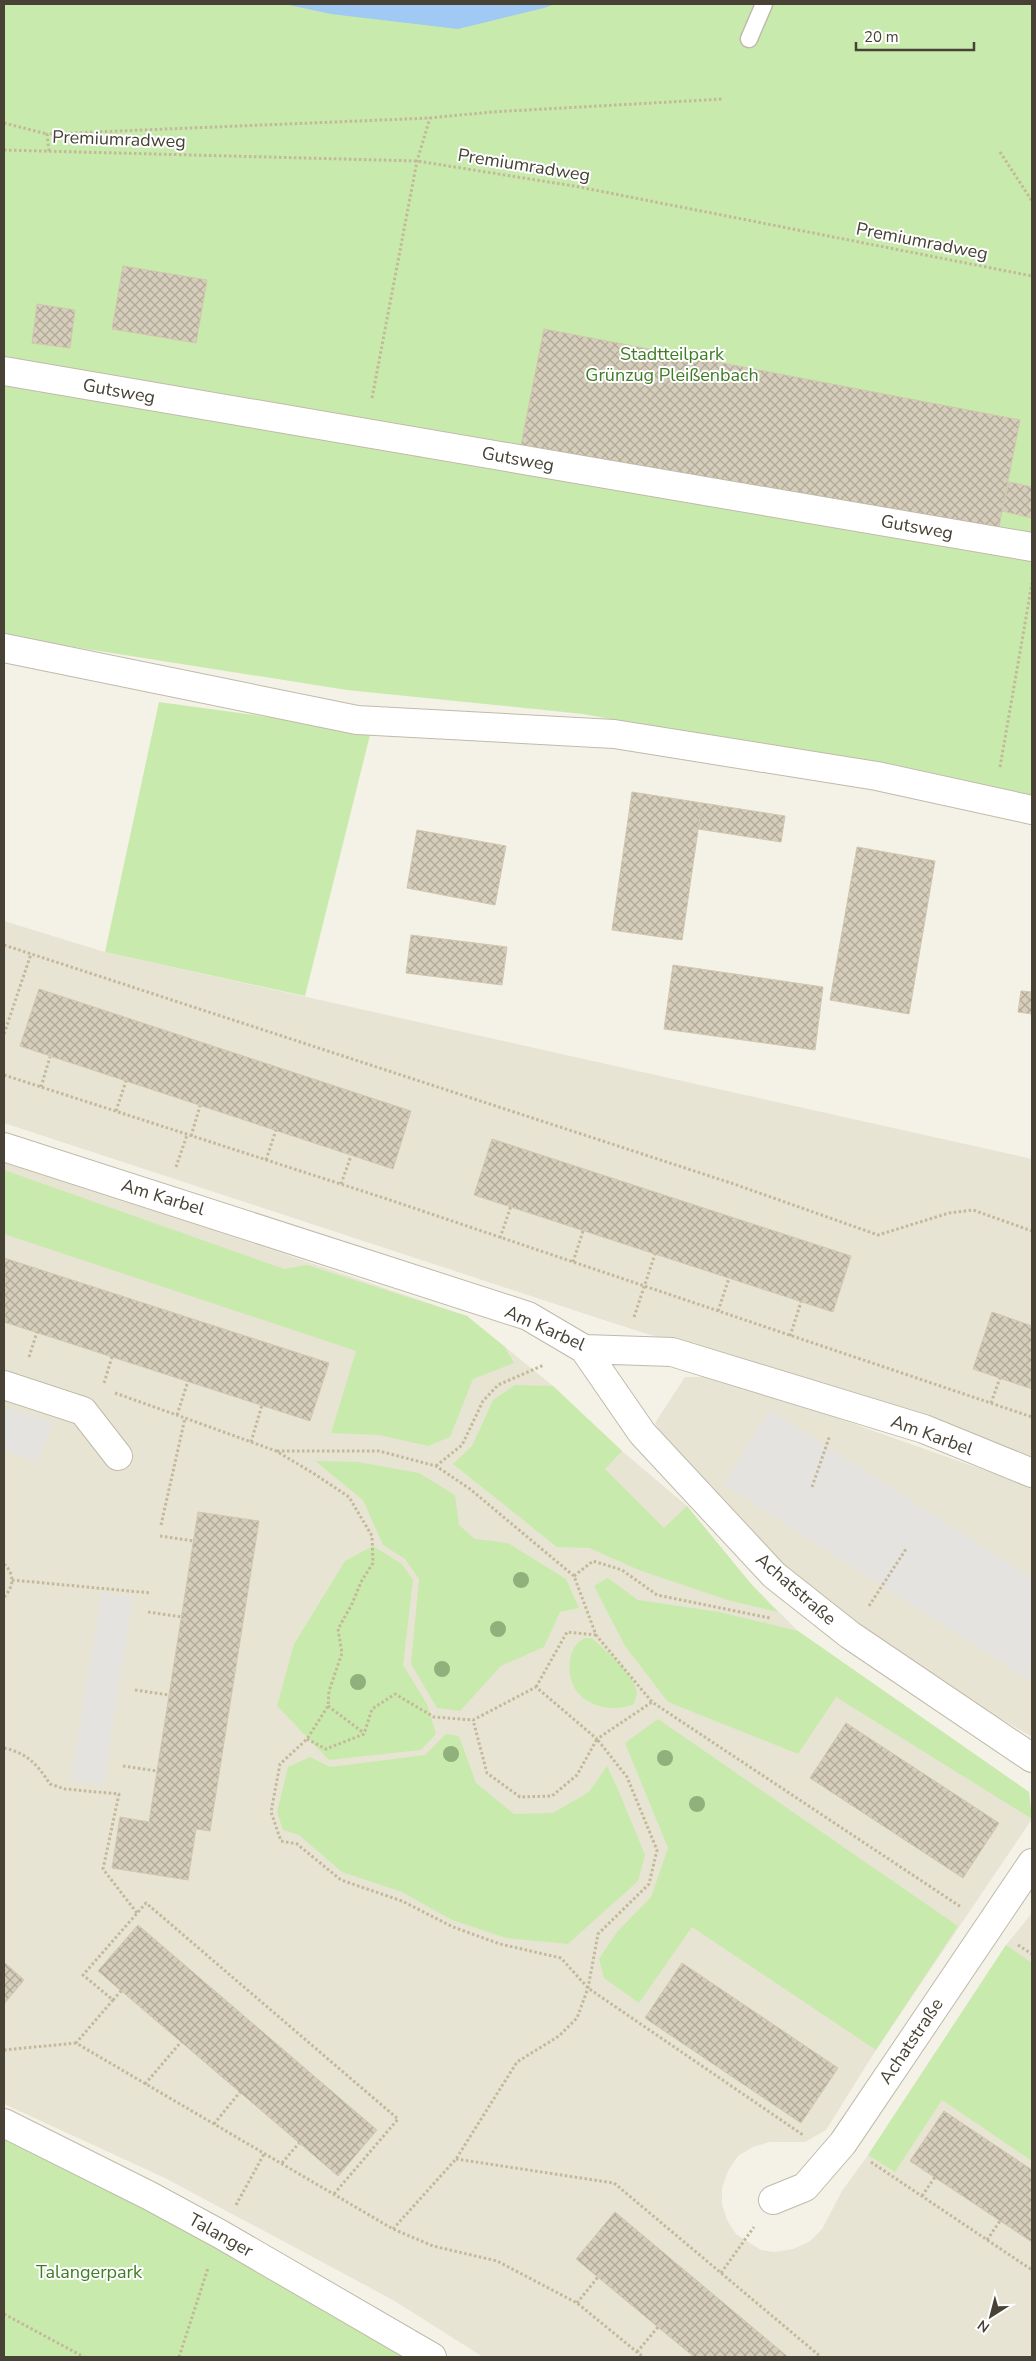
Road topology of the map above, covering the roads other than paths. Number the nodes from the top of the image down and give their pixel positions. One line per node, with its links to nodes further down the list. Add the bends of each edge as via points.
1 (764, 4): 2 (lane)
2 (750, 39)
3 (4, 371): 4 (street, Gutsweg)
4 (1032, 547)
5 (4, 648): 6 (street, via 357,720 614,734 877,776)
6 (1032, 810)
7 (4, 1147): 8 (street, Am Karbel, via 528,1316)
8 (584, 1349): 11 (street, Am Karbel, via 672,1352 924,1429); 12 (street, Achatstraße, via 642,1434 774,1575 850,1635)
9 (4, 1385): 10 (street, via 83,1411)
10 (118, 1456)
11 (1032, 1473)
12 (1032, 1758)
13 (1032, 1864): 15 (street, Achatstraße, via 843,2143 805,2187)
14 (4, 2123): 16 (street, Talanger, via 220,2234)
15 (773, 2200)
16 (432, 2357)

